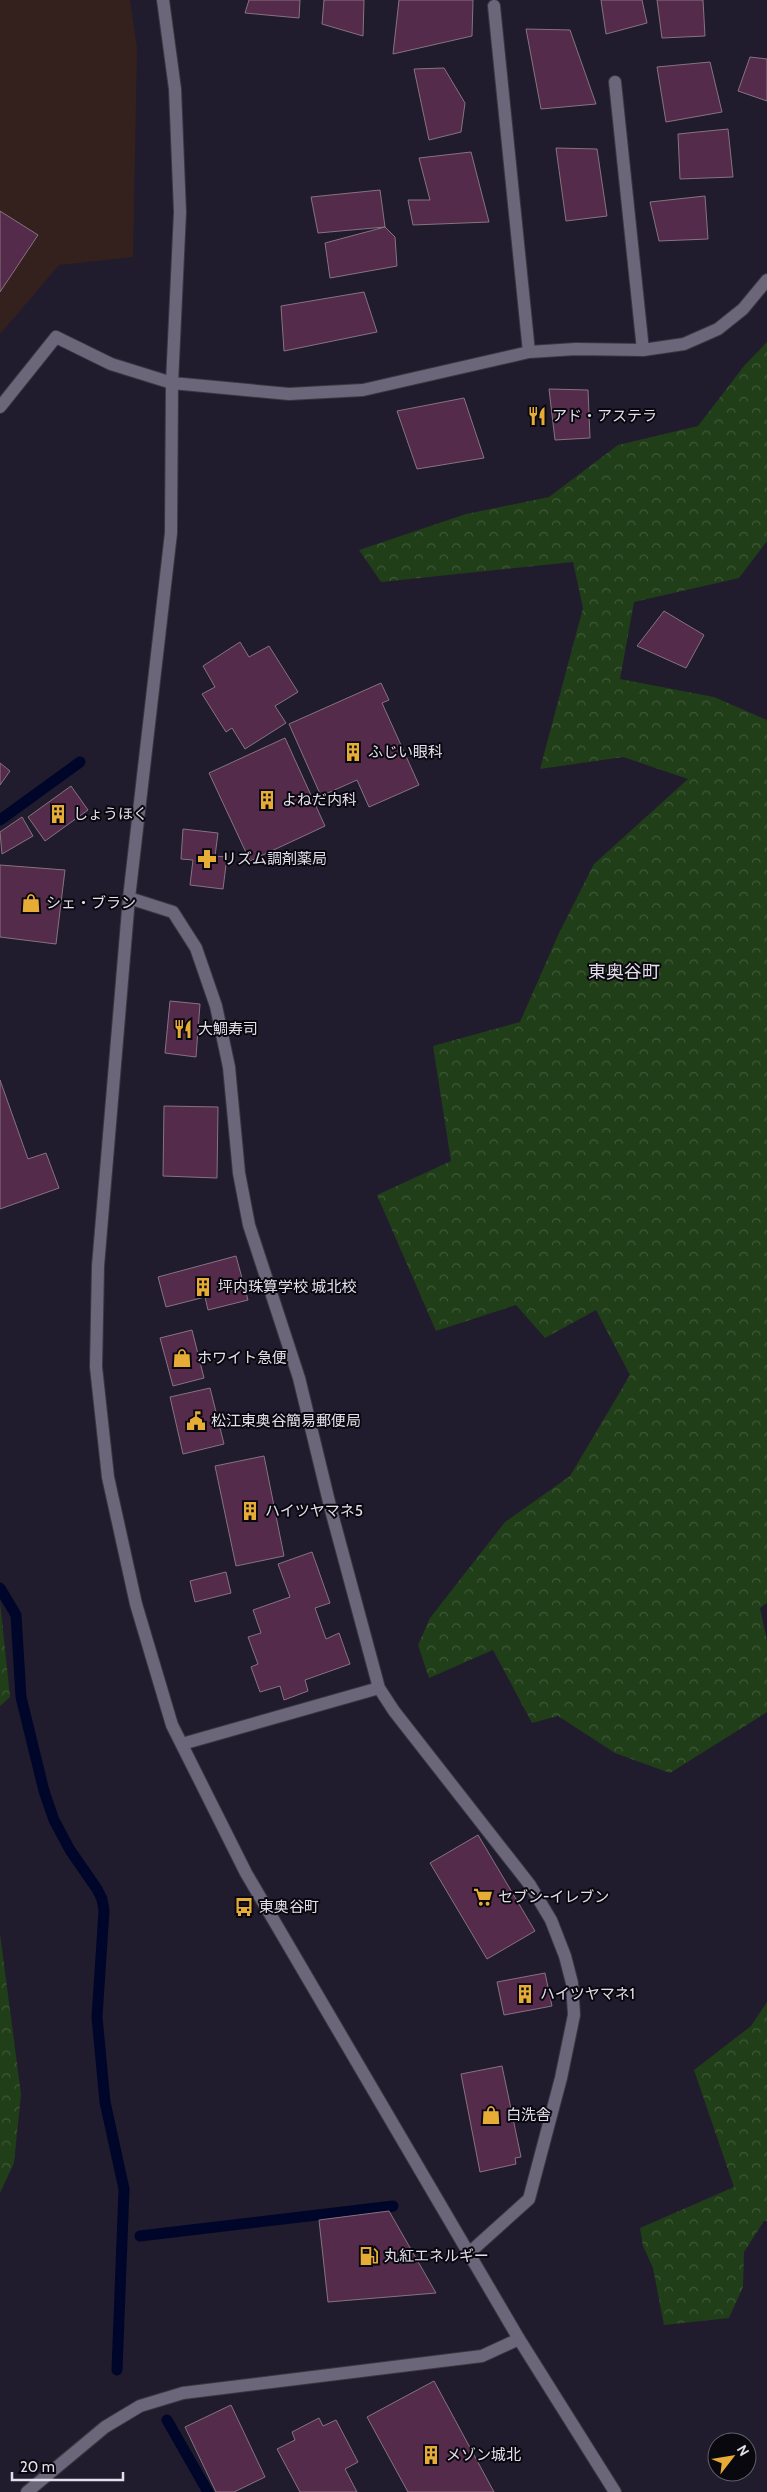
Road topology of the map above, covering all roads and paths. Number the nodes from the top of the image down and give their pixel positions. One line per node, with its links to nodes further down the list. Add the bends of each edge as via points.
1 (163, 0): 7 (street, via 175,89 180,212)
2 (494, 6): 6 (street)
3 (615, 82): 5 (street)
4 (767, 280): 5 (street, via 743,309 718,329 684,344)
5 (643, 350): 6 (street, via 576,348)
6 (529, 352): 7 (street, via 363,390 289,394)
7 (172, 384): 8 (street, via 111,364 56,338); 9 (street, via 171,533)
8 (0, 407)
9 (128, 898): 10 (street, via 172,912 196,948 216,1006 229,1067 239,1173 249,1226 299,1378); 11 (street, via 98,1266 96,1368 108,1477 136,1604 172,1725)
10 (379, 1688): 11 (street); 12 (street, via 530,1885 551,1920 566,1956 572,1983 574,2015 529,2199)
11 (182, 1744): 12 (street, via 246,1873)
12 (469, 2253): 13 (street)
13 (519, 2339): 14 (street, via 482,2356 183,2393 140,2406 105,2427); 15 (street)
14 (28, 2492)
15 (616, 2492)

